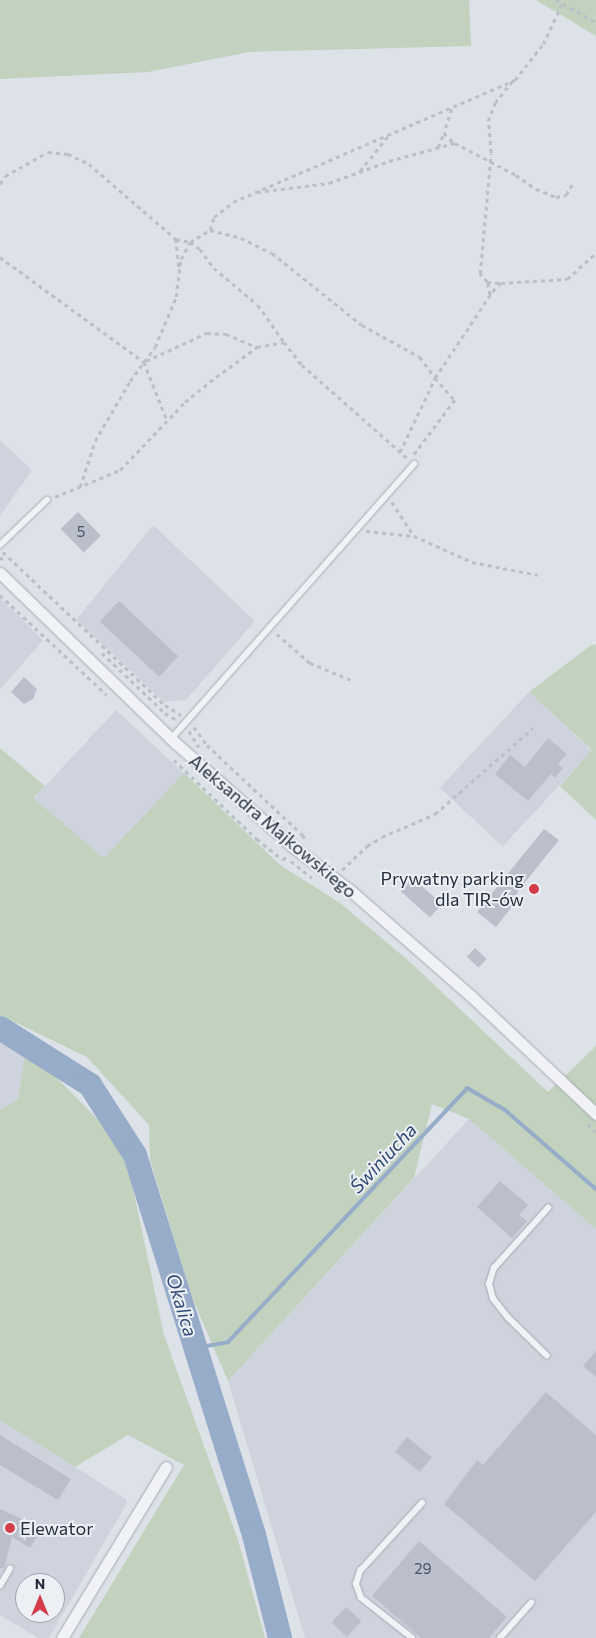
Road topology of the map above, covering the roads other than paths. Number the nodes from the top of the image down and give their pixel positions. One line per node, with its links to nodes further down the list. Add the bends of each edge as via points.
1 (414, 464): 5 (lane)
2 (46, 500): 3 (lane)
3 (0, 544)
4 (0, 574): 5 (street, Aleksandra Majkowskiego)
5 (171, 739): 6 (street, Aleksandra Majkowskiego, via 286,841 471,996)
6 (596, 1114)
7 (548, 1208): 8 (lane, via 494,1268 489,1284 508,1318)
8 (547, 1356)
9 (166, 1467): 14 (street)
10 (422, 1504): 15 (lane, via 360,1571 356,1584 361,1598)
11 (10, 1569): 12 (lane)
12 (0, 1586)
13 (531, 1603): 16 (lane)
14 (62, 1638)
15 (412, 1638)
16 (500, 1638)

